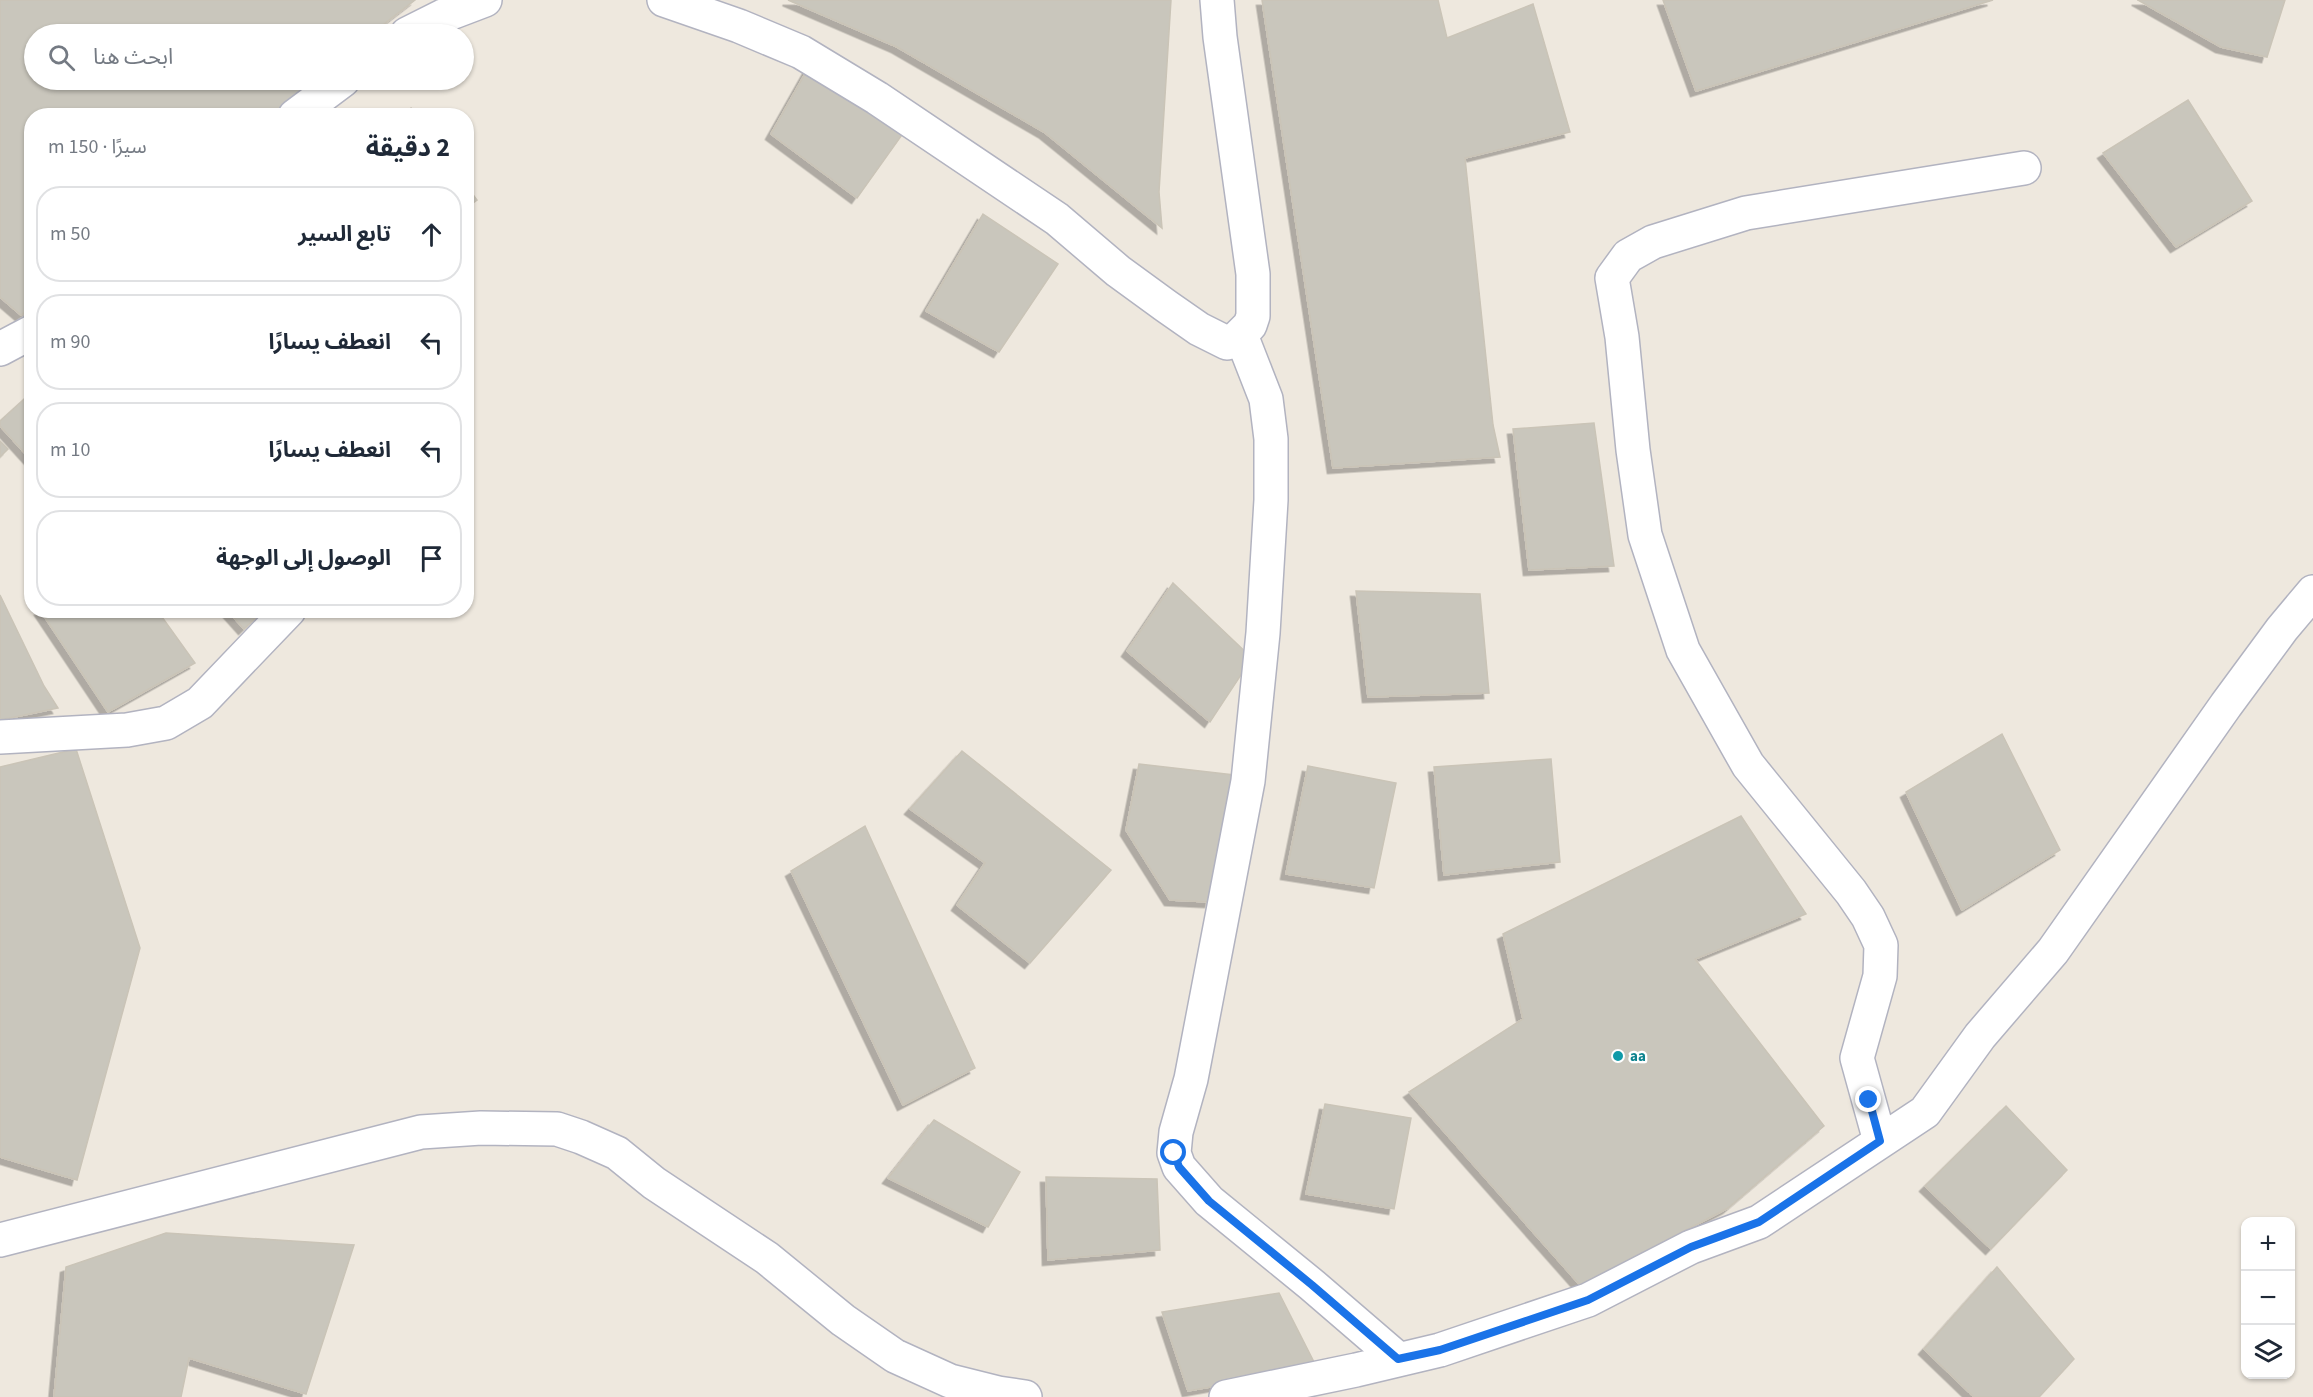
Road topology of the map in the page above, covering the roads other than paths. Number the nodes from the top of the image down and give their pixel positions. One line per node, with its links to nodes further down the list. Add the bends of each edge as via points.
1 (485, 0): 4 (street)
2 (664, 0): 8 (street, via 801,52 935,135 1058,219 1118,271 1199,329 1227,343)
3 (1218, 0): 8 (street, via 1253,274 1254,316)
4 (427, 24)
5 (330, 90): 6 (street)
6 (306, 108)
7 (2024, 168): 14 (street, via 1746,213 1653,242 1629,256 1612,278 1646,535 1683,650 1748,765 1851,892 1881,945 1880,976 1857,1058)
8 (1241, 335): 16 (street, via 1266,399 1271,439 1263,633 1248,781 1174,1153 1179,1167 1209,1201)
9 (24, 336): 10 (street)
10 (0, 349)
11 (2313, 592): 14 (street, via 2226,705 2053,951 1980,1035 1925,1112)
12 (281, 618): 13 (street, via 200,702 166,723 127,730)
13 (0, 737)
14 (1880, 1141): 16 (street, via 1759,1222 1691,1247 1588,1300 1440,1350)
15 (0, 1240): 17 (street, via 422,1132 557,1129 617,1153 654,1183 767,1258 843,1320 895,1356 950,1381)
16 (1398, 1359): 18 (street)
17 (1025, 1397)
18 (1226, 1397)

